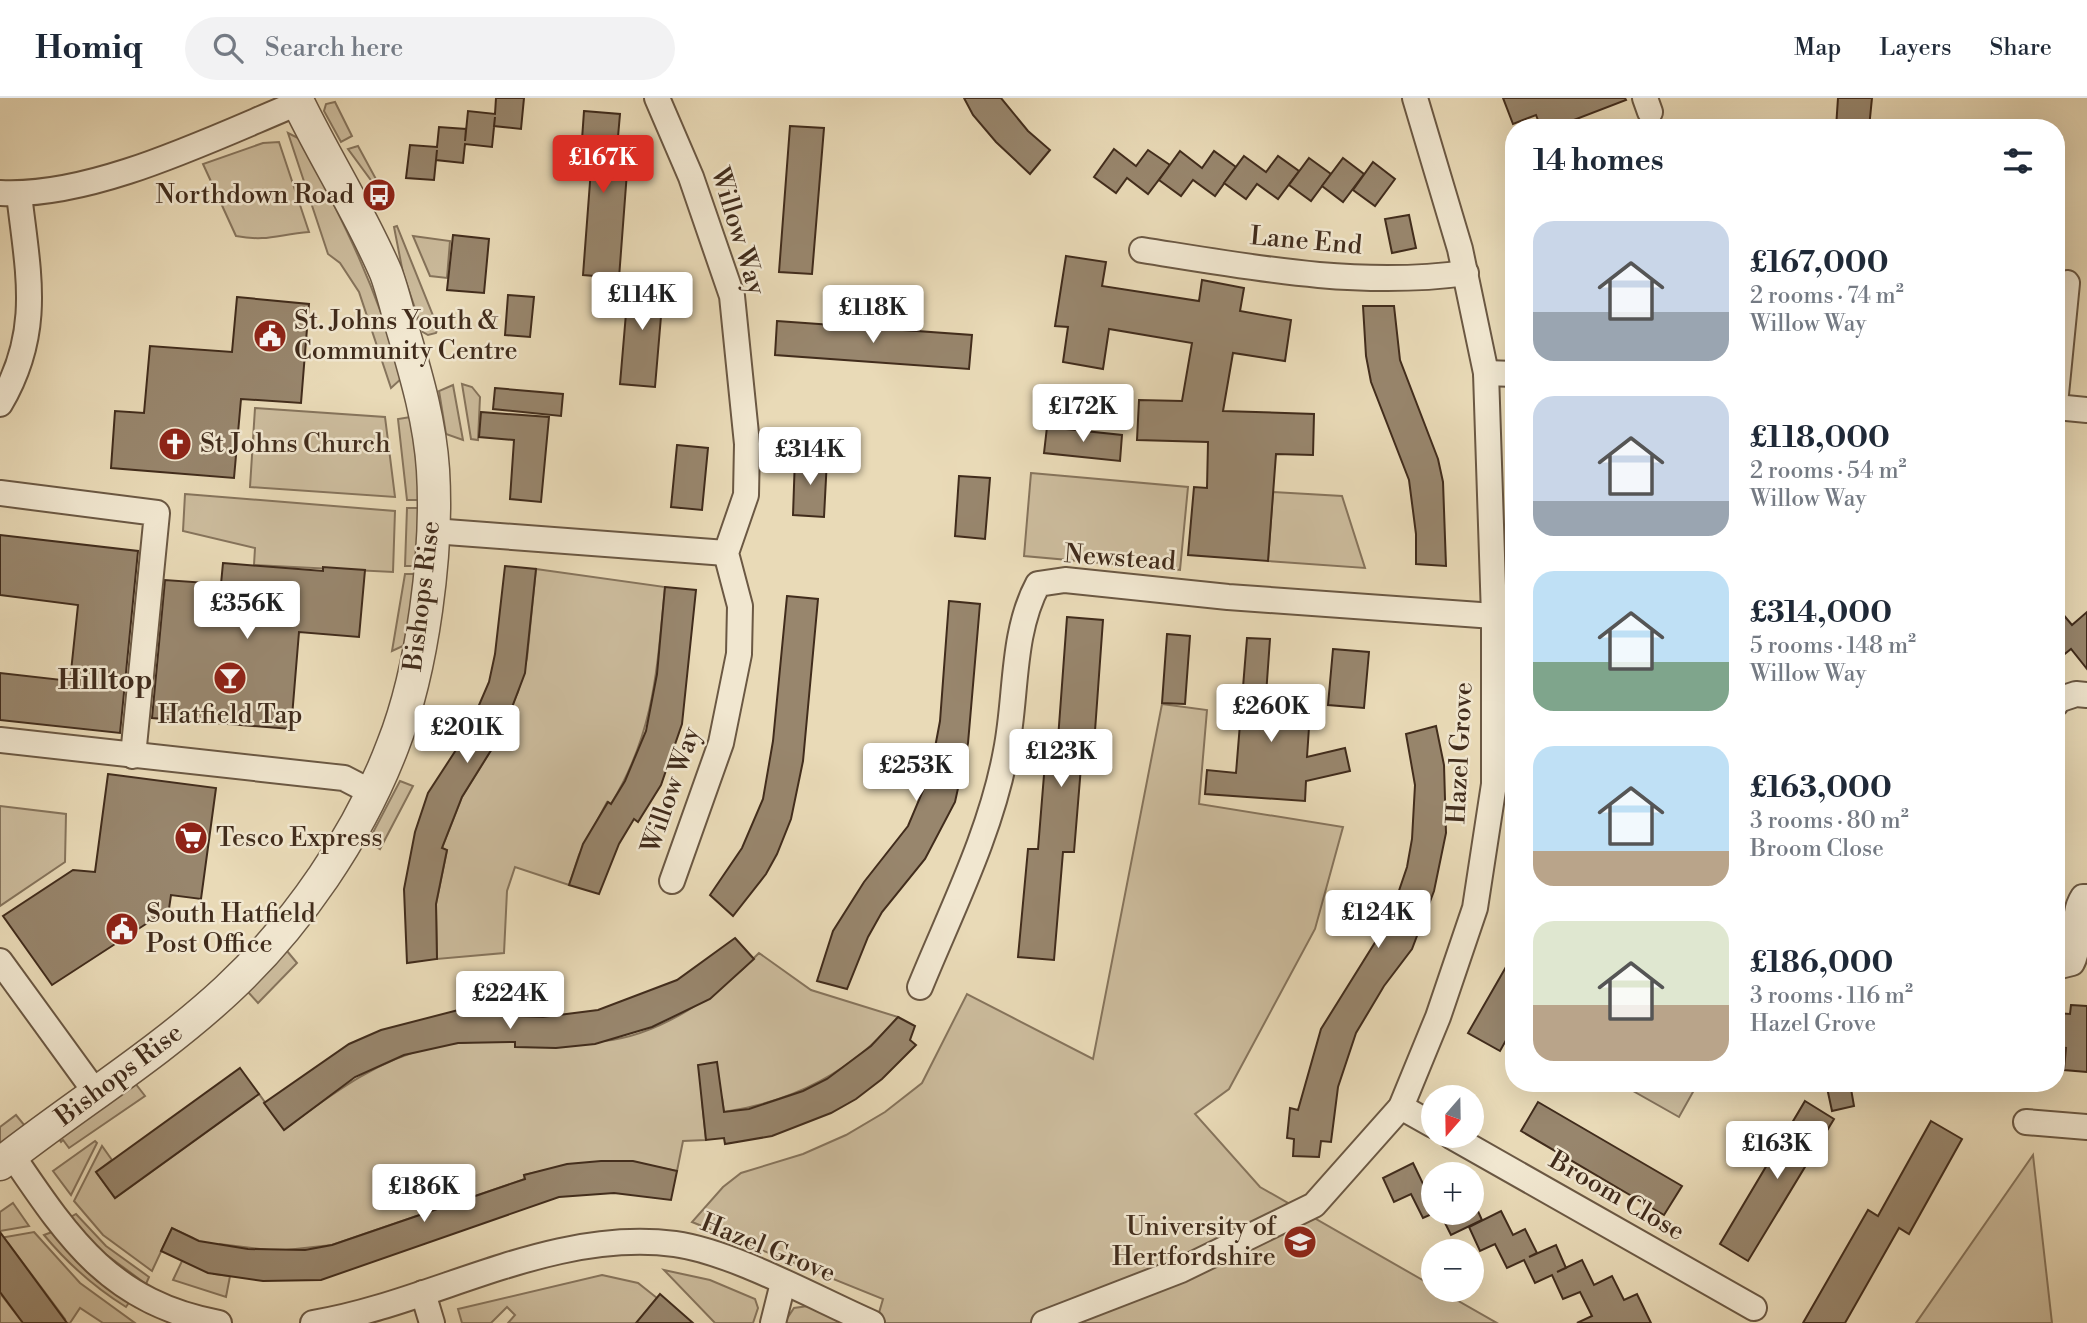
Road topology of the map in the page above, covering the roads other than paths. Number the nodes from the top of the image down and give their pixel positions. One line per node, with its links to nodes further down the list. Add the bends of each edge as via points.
1 (1415, 98): 6 (street, Hazel Grove)
2 (297, 100): 4 (street, via 177,153 91,180); 15 (street, Bishops Rise, via 346,187 387,275 422,394 433,469)
3 (665, 102): 16 (street, Willow Way, via 732,296 746,495)
4 (10, 194): 11 (street, via 32,301 24,355)
5 (1142, 250): 6 (street, Lane End, via 1292,274 1427,278)
6 (1466, 273): 9 (street, Hazel Grove)
7 (2067, 283): 8 (street)
8 (2065, 303)
9 (1486, 373): 10 (street); 17 (street, Hazel Grove)
10 (1505, 374)
11 (0, 404)
12 (2065, 408): 13 (street)
13 (2087, 410)
14 (0, 493): 21 (street, via 157,513)
15 (433, 531): 16 (street); 23 (street, Bishops Rise, via 415,667 394,745)
16 (726, 553): 24 (street, Willow Way, via 740,606 739,654 721,743)
17 (1494, 616): 22 (street, Hazel Grove); 28 (street, Newstead, via 1065,580 1038,584 1026,608 1006,752 986,822)
18 (2087, 695): 19 (street)
19 (2065, 698)
20 (0, 740): 21 (street)
21 (133, 756): 23 (street, via 344,778)
22 (1504, 785): 30 (street, Hazel Grove, via 1475,908)
23 (371, 792): 29 (street, Bishops Rise, via 318,883 272,942 228,989)
24 (672, 881)
25 (2087, 897): 27 (street, via 2075,913 2077,954)
26 (0, 961): 29 (street)
27 (2065, 965)
28 (920, 987)
29 (96, 1093): 35 (street, Bishops Rise)
30 (1401, 1107): 31 (street); 45 (street, Hazel Grove, via 1314,1205 1181,1270)
31 (1421, 1118)
32 (2026, 1122): 33 (street)
33 (2087, 1127)
34 (1472, 1148): 38 (street, Broom Close)
35 (6, 1159): 39 (street, via 88,1258)
36 (783, 1283): 37 (street, Hazel Grove, via 677,1244 638,1242 588,1245); 43 (street); 44 (street, Hazel Grove)
37 (423, 1293): 41 (street, Hazel Grove); 42 (street)
38 (1754, 1308)
39 (163, 1316): 40 (street)
40 (219, 1323)
41 (313, 1323)
42 (432, 1323)
43 (773, 1323)
44 (872, 1323)
45 (1044, 1323)

